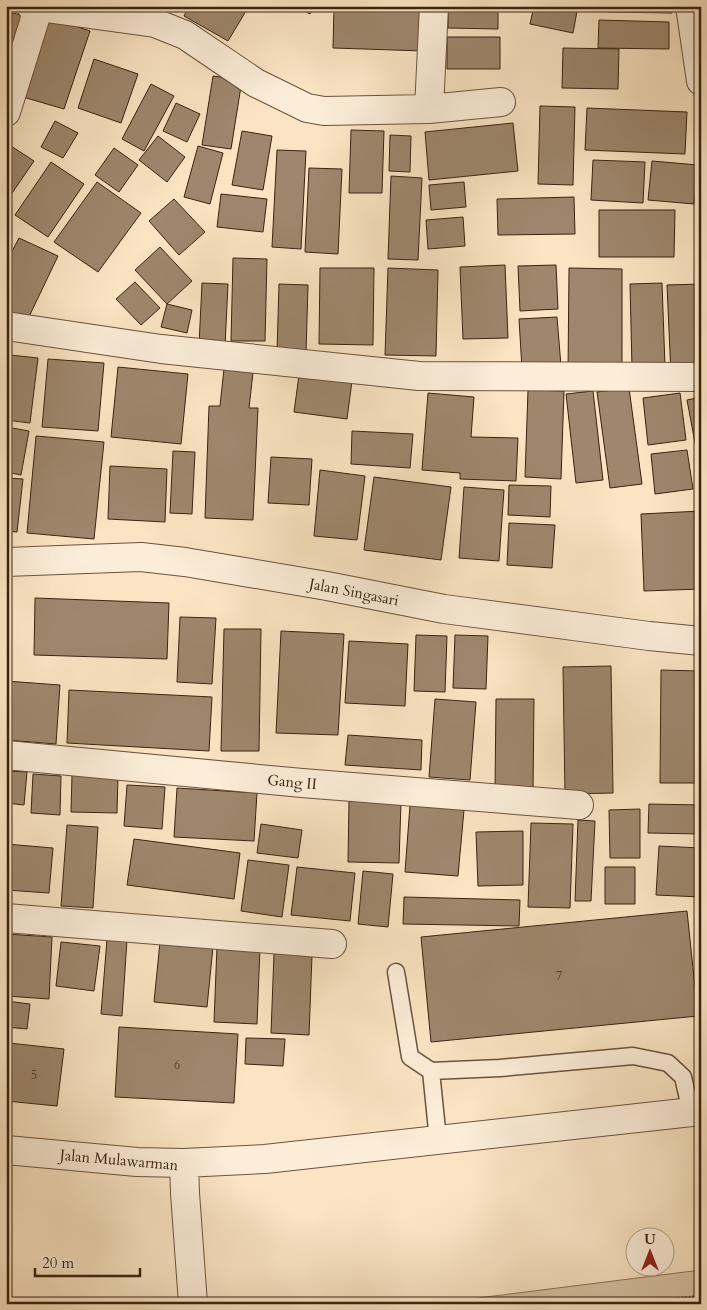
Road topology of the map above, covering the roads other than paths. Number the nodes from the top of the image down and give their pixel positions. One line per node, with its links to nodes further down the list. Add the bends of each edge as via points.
1 (434, 6): 6 (street)
2 (690, 6): 4 (street)
3 (36, 7): 6 (street, via 155,23 185,35 256,83 306,108 324,111); 7 (street)
4 (701, 81)
5 (501, 102): 6 (street)
6 (429, 109)
7 (6, 112)
8 (6, 326): 9 (street, via 161,349 419,376)
9 (701, 377)
10 (6, 562): 11 (street, Jalan Singasari, via 141,557 185,562 444,609)
11 (701, 641)
12 (6, 755): 13 (street, Gang II)
13 (579, 805)
14 (6, 918): 15 (street)
15 (332, 944)
16 (396, 972): 17 (lane, via 410,1058)
17 (431, 1072): 18 (lane, via 633,1056 668,1063 683,1077); 19 (lane)
18 (696, 1112): 19 (street)
19 (438, 1140): 21 (street, via 265,1159)
20 (6, 1150): 21 (street, Jalan Mulawarman)
21 (184, 1163): 22 (street, Jalan Mulawarman)
22 (193, 1304)

